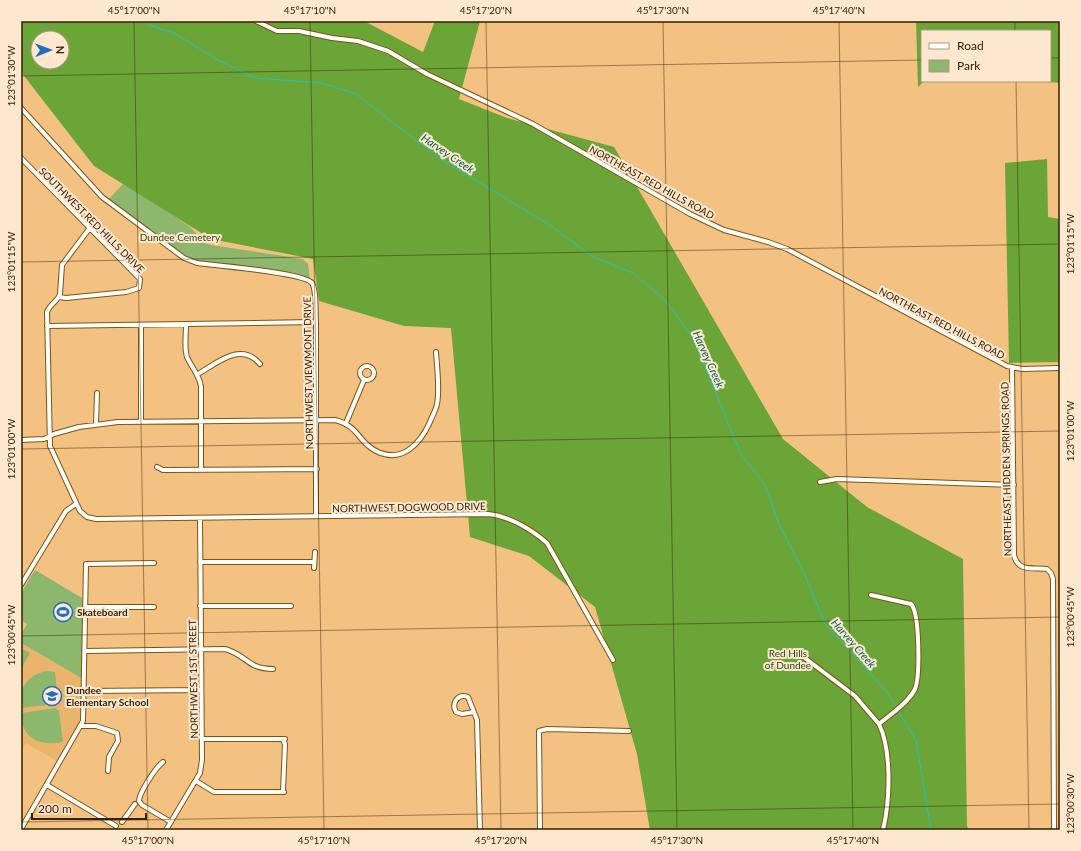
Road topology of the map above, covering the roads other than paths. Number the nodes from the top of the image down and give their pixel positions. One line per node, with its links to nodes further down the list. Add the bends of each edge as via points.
1 (256, 21): 12 (street, NORTHEAST RED HILLS ROAD, via 277,31 300,31 358,41 399,56 427,74 533,124 690,214 724,230 787,249)
2 (21, 108): 6 (street, NORTHWEST VIEWMONT DRIVE, via 102,197 190,260 292,275 309,280 314,288)
3 (21, 158): 4 (street, SOUTHWEST RED HILLS DRIVE)
4 (89, 229): 5 (street, via 62,265); 5 (street, SOUTHWEST RED HILLS DRIVE, via 137,275 140,279 139,288 126,292)
5 (59, 297): 9 (street, via 49,308)
6 (316, 322): 8 (street); 17 (street, NORTHWEST VIEWMONT DRIVE)
7 (141, 325): 8 (street); 9 (street); 18 (street)
8 (186, 325): 14 (street, via 186,353 191,366)
9 (48, 326): 22 (street)
10 (436, 352): 20 (street, via 437,404 421,440 416,445 394,455 380,453)
11 (260, 364): 14 (street, via 249,354 236,353)
12 (1012, 368): 13 (street, NORTHEAST RED HILLS ROAD); 28 (street, NORTHEAST HIDDEN SPRINGS ROAD)
13 (1060, 368)
14 (198, 374): 19 (street, via 201,386)
15 (364, 380): 20 (street)
16 (97, 393): 21 (street)
17 (316, 420): 19 (street); 20 (street); 25 (street, NORTHWEST VIEWMONT DRIVE)
18 (141, 422): 19 (street); 21 (street)
19 (201, 422): 26 (street)
20 (346, 423)
21 (96, 424): 22 (street, via 66,430)
22 (49, 437): 23 (street); 29 (street, via 51,450)
23 (21, 440)
24 (157, 467): 26 (street, via 163,470)
25 (317, 469): 26 (street); 30 (street, NORTHWEST VIEWMONT DRIVE)
26 (201, 470)
27 (820, 482): 28 (street, via 837,479)
28 (1014, 485): 68 (street, NORTHEAST HIDDEN SPRINGS ROAD, via 1015,560 1025,568 1047,569 1053,579)
29 (76, 504): 31 (street, NORTHWEST DOGWOOD DRIVE, via 87,517 96,519); 37 (street, via 66,511)
30 (316, 516): 31 (street, NORTHWEST DOGWOOD DRIVE); 46 (street, NORTHWEST DOGWOOD DRIVE, via 488,514 531,531 547,542)
31 (200, 519): 33 (street, NORTHWEST 1ST STREET)
32 (315, 552): 34 (street)
33 (200, 562): 34 (street); 39 (street, NORTHWEST 1ST STREET)
34 (314, 562): 36 (street)
35 (154, 563): 41 (street, via 86,564)
36 (314, 568)
37 (21, 585)
38 (871, 595): 51 (street, via 911,604 915,609 918,635 917,684 910,696)
39 (200, 606): 40 (street); 43 (street, NORTHWEST 1ST STREET)
40 (291, 606)
41 (86, 607): 42 (street); 44 (street)
42 (154, 607)
43 (200, 649): 44 (street); 47 (street, via 232,651 257,668); 48 (street, NORTHWEST 1ST STREET)
44 (85, 651): 49 (street)
45 (797, 652): 51 (street, via 846,689)
46 (613, 660)
47 (273, 669)
48 (201, 690): 49 (street); 54 (street, NORTHWEST 1ST STREET)
49 (85, 691): 52 (street)
50 (474, 712): 50 (street, via 468,697 457,698 454,705 456,712); 65 (street, via 477,731)
51 (880, 724): 67 (street, via 885,739 887,762 887,804)
52 (81, 726): 56 (street, via 96,726 117,733 118,741 109,757); 58 (street)
53 (629, 731): 66 (street, via 539,731)
54 (202, 739): 57 (street, NORTHWEST 1ST STREET, via 201,768); 57 (street, via 284,739 284,792 217,792)
55 (163, 762): 61 (street, via 154,772 139,801)
56 (108, 770)
57 (196, 781): 61 (street, NORTHWEST 1ST STREET)
58 (47, 785): 62 (street); 63 (street)
59 (135, 804): 60 (street)
60 (122, 822)
61 (171, 822): 64 (street, NORTHWEST 1ST STREET)
62 (116, 826)
63 (21, 829)
64 (166, 830)
65 (480, 830)
66 (540, 830)
67 (883, 830)
68 (1054, 830)

